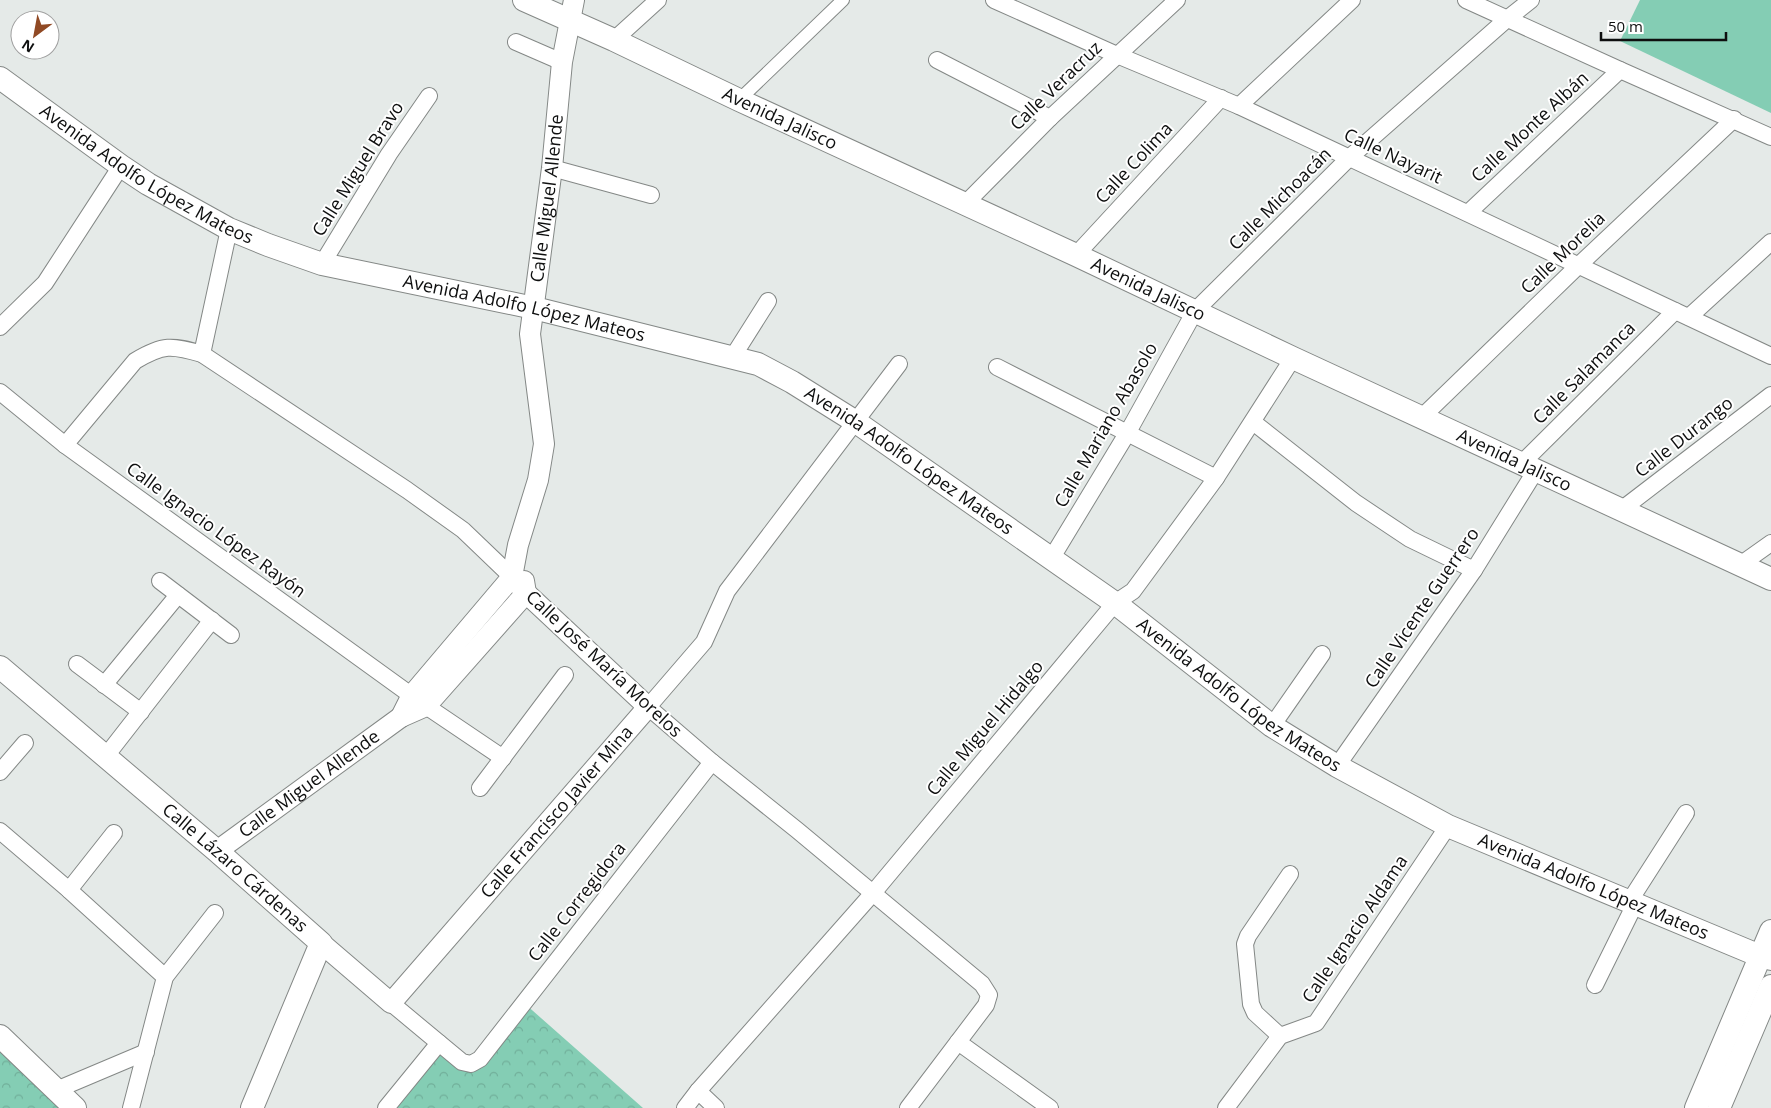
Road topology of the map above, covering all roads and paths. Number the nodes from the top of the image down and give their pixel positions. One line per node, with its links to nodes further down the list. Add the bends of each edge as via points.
1 (524, 0): 9 (main road, Avenida Jalisco)
2 (658, 0): 11 (street)
3 (843, 0): 20 (street)
4 (1177, 0): 13 (street, Calle Veracruz)
5 (1352, 0): 21 (street)
6 (1466, 0): 10 (street)
7 (1531, 0): 10 (street, Calle Michoacán)
8 (1003, 2): 13 (street, Calle Nayarit)
9 (572, 10): 11 (main road, Avenida Jalisco); 15 (street, Calle Miguel Allende)
10 (1507, 19): 16 (street); 25 (street, Calle Michoacán)
11 (614, 40): 20 (main road, Avenida Jalisco)
12 (516, 42): 15 (street)
13 (1117, 55): 19 (street, Calle Nayarit); 22 (street, Calle Veracruz)
14 (937, 60): 22 (street)
15 (562, 62): 27 (street, Calle Miguel Allende)
16 (1620, 70): 23 (street); 30 (street, Calle Monte Albán)
17 (0, 78): 26 (main road, Avenida Adolfo López Mateos)
18 (429, 96): 34 (street, Calle Miguel Bravo, via 389,154)
19 (1221, 98): 21 (street, Calle Nayarit); 33 (street, Calle Colima)
20 (739, 100): 29 (main road, Avenida Jalisco)
21 (1239, 106): 25 (street, Calle Nayarit)
22 (1050, 118): 29 (street, Calle Veracruz)
23 (1734, 119): 24 (street); 35 (street, Calle Morelia)
24 (1771, 136)
25 (1349, 158): 30 (street, Calle Nayarit); 38 (street, Calle Michoacán)
26 (121, 166): 31 (main road, Avenida Adolfo López Mateos); 40 (street, via 45,283)
27 (552, 168): 28 (street); 37 (street, Calle Miguel Allende)
28 (651, 195)
29 (965, 204): 33 (main road, Avenida Jalisco)
30 (1468, 213): 35 (street, Calle Nayarit)
31 (229, 229): 34 (main road, Avenida Adolfo López Mateos); 41 (street)
32 (1771, 242): 39 (street, Calle Salamanca)
33 (1076, 254): 38 (main road, Avenida Jalisco)
34 (322, 264): 37 (main road, Avenida Adolfo López Mateos)
35 (1579, 265): 39 (street, Calle Nayarit); 49 (street, Calle Morelia)
36 (768, 301): 43 (street)
37 (534, 308): 43 (main road, Avenida Adolfo López Mateos); 58 (street, Calle Miguel Allende, via 530,334 544,444 538,480)
38 (1195, 311): 44 (main road, Avenida Jalisco); 52 (street, Calle Mariano Abasolo)
39 (1682, 314): 42 (street, Calle Nayarit); 54 (street, Calle Salamanca)
40 (0, 327)
41 (202, 354): 53 (street, Calle José María Morelos, via 163,347 135,361); 62 (street, Calle José María Morelos, via 463,530)
42 (1771, 356)
43 (732, 358): 50 (main road, Avenida Adolfo López Mateos, via 758,364)
44 (1293, 358): 49 (main road, Avenida Jalisco); 51 (street, Calle Miguel Hidalgo)
45 (899, 364): 50 (street, Calle Francisco Javier Mina)
46 (997, 367): 52 (street)
47 (0, 392): 53 (street, Calle Ignacio López Rayón)
48 (1771, 395): 56 (street, Calle Durango)
49 (1421, 418): 54 (main road, Avenida Jalisco)
50 (856, 422): 59 (main road, Avenida Adolfo López Mateos); 76 (street, Calle Francisco Javier Mina, via 727,591 704,642)
51 (1253, 422): 55 (street, Calle Miguel Hidalgo); 61 (street, via 1356,503 1410,539)
52 (1128, 432): 55 (street); 59 (street, Calle Mariano Abasolo)
53 (65, 445): 75 (street, Calle Ignacio López Rayón)
54 (1529, 467): 56 (main road, Avenida Jalisco); 61 (street, Calle Vicente Guerrero)
55 (1216, 478): 67 (street, Calle Miguel Hidalgo, via 1133,591)
56 (1621, 510): 60 (main road, Avenida Jalisco)
57 (1771, 543): 60 (street)
58 (518, 545): 62 (street, Calle Miguel Allende); 65 (street, Calle Miguel Allende)
59 (1051, 559): 67 (main road, Avenida Adolfo López Mateos)
60 (1740, 565): 63 (main road, Avenida Jalisco)
61 (1474, 570): 83 (street, Calle Vicente Guerrero)
62 (512, 577): 65 (street, Calle José María Morelos); 75 (street, Calle Miguel Allende)
63 (1771, 579)
64 (160, 581): 66 (street)
65 (526, 593): 75 (street, Calle Miguel Allende); 76 (street, Calle José María Morelos)
66 (178, 595): 68 (street); 74 (street)
67 (1115, 603): 78 (main road, Avenida Adolfo López Mateos); 93 (street, Calle Miguel Hidalgo)
68 (212, 620): 69 (street); 77 (street)
69 (231, 635)
70 (1322, 654): 78 (street)
71 (77, 664): 74 (street)
72 (0, 667): 80 (main road, Calle Lázaro Cárdenas)
73 (565, 675): 81 (street)
74 (104, 685): 77 (street)
75 (419, 701): 81 (street, Calle Ignacio López Rayón); 90 (street, Calle Miguel Allende, via 402,717)
76 (648, 707): 82 (street, Calle José María Morelos); 102 (street, Calle Francisco Javier Mina)
77 (141, 712): 80 (street)
78 (1272, 726): 83 (main road, Avenida Adolfo López Mateos)
79 (25, 743): 84 (street)
80 (106, 756): 90 (main road, Calle Lázaro Cárdenas)
81 (503, 758): 85 (street)
82 (712, 762): 93 (street, Calle José María Morelos); 108 (street, Calle Corregidora, via 480,1059)
83 (1337, 766): 87 (main road, Avenida Adolfo López Mateos)
84 (0, 772)
85 (480, 788)
86 (1686, 813): 94 (street)
87 (1448, 826): 94 (main road, Avenida Adolfo López Mateos); 104 (street, Calle Ignacio Aldama, via 1316,1023)
88 (0, 831): 92 (street)
89 (114, 833): 92 (street)
90 (217, 851): 97 (main road, Calle Lázaro Cárdenas)
91 (1290, 874): 104 (street, via 1245,944 1251,1004 1255,1013)
92 (70, 890): 99 (street)
93 (873, 893): 105 (street, Calle José María Morelos, via 982,984 989,995); 110 (street, Calle Miguel Hidalgo)
94 (1632, 903): 98 (main road, Avenida Adolfo López Mateos); 100 (street)
95 (216, 913): 99 (street)
96 (1771, 931): 98 (main road)
97 (320, 943): 102 (street, Calle Lázaro Cárdenas); 113 (main road)
98 (1766, 957): 120 (main road)
99 (165, 977): 107 (street)
100 (1595, 985)
101 (1771, 986): 121 (main road)
102 (391, 1003): 106 (street, Calle Lázaro Cárdenas)
103 (0, 1036): 109 (main road)
104 (1280, 1036): 119 (street)
105 (958, 1042): 117 (street); 118 (street)
106 (439, 1043): 108 (street, Calle Lázaro Cárdenas, via 462,1062); 114 (street)
107 (146, 1052): 109 (street); 112 (street)
108 (471, 1064)
109 (56, 1090): 111 (main road)
110 (698, 1091): 115 (street, Calle Miguel Hidalgo); 116 (street)
111 (75, 1108)
112 (131, 1108)
113 (252, 1108)
114 (386, 1108)
115 (685, 1108)
116 (716, 1108)
117 (908, 1108)
118 (1050, 1108)
119 (1226, 1108)
120 (1696, 1108)
121 (1720, 1108)

